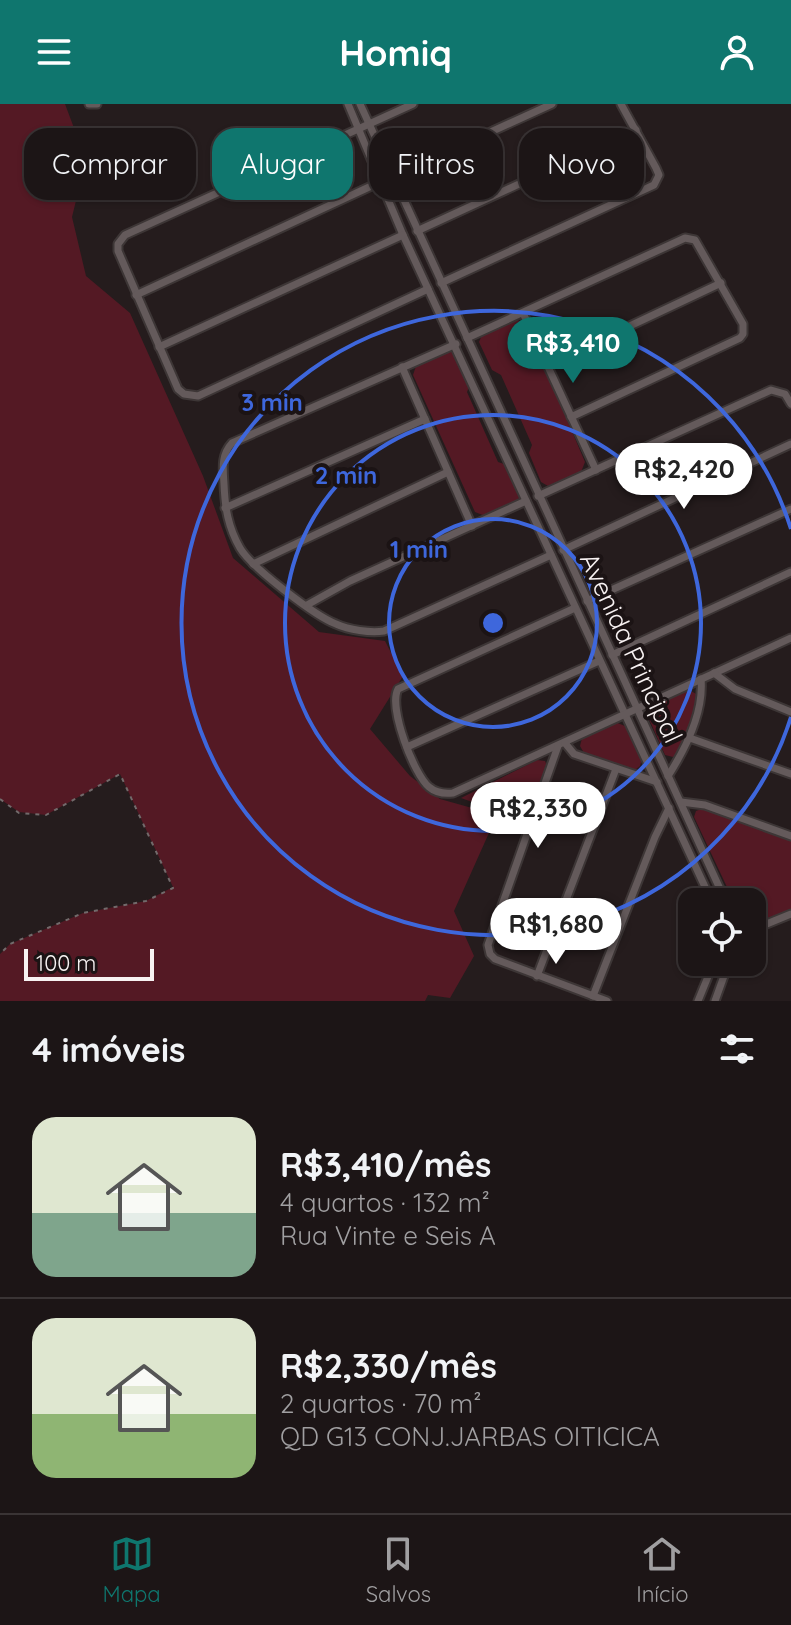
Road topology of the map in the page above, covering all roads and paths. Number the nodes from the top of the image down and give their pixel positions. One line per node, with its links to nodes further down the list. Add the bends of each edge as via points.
1 (348, 104): 10 (street, Avenida Principal)
2 (360, 104): 6 (street, Avenida Principal)
3 (413, 104): 6 (street)
4 (552, 104): 8 (street)
5 (621, 104): 9 (street)
6 (369, 124): 7 (street, Avenida Principal); 10 (street)
7 (371, 128)
8 (499, 128)
9 (635, 128)
10 (358, 129): 12 (street, Avenida Principal); 24 (street, via 125,235 118,251)
11 (644, 145): 15 (street, via 659,175)
12 (369, 156)
13 (519, 184): 19 (street)
14 (369, 187): 24 (street)
15 (644, 191)
16 (388, 200): 20 (street, Avenida Principal)
17 (403, 200): 19 (street, Avenida Principal)
18 (625, 200): 21 (street)
19 (417, 231): 21 (street, Avenida Principal)
20 (403, 235): 23 (street, Avenida Principal); 28 (street)
21 (441, 283): 26 (street, Avenida Principal)
22 (721, 283): 25 (street, via 695,240 685,238); 29 (street); 32 (street, via 743,324 740,338)
23 (428, 289): 27 (street, Avenida Principal); 28 (street, via 198,396 178,389)
24 (136, 295): 28 (street)
25 (523, 313): 26 (street); 29 (street)
26 (467, 338): 33 (street, Avenida Principal)
27 (456, 344): 30 (street); 35 (street, Avenida Principal)
28 (159, 347)
29 (547, 365): 32 (street)
30 (402, 367): 34 (street); 41 (street, via 225,450)
31 (791, 404): 37 (street, via 776,389)
32 (571, 417): 37 (street)
33 (503, 418): 35 (street); 39 (street, Avenida Principal)
34 (425, 419): 38 (street); 41 (street)
35 (491, 423): 40 (street, Avenida Principal)
36 (791, 444): 44 (street)
37 (596, 470): 39 (street)
38 (448, 472): 43 (street); 46 (street)
39 (538, 496): 44 (street, Avenida Principal)
40 (526, 501): 43 (street); 45 (street, Avenida Principal)
41 (225, 508): 46 (street, via 241,549)
42 (791, 509): 48 (street)
43 (472, 526): 49 (street)
44 (563, 550): 48 (street, Avenida Principal)
45 (551, 555): 49 (street, via 384,631 337,625); 50 (street, Avenida Principal)
46 (253, 564): 49 (street)
47 (791, 572): 52 (street)
48 (587, 601): 52 (street, Avenida Principal)
49 (307, 605)
50 (575, 608): 53 (street, Avenida Principal); 61 (street, via 403,686 394,701)
51 (791, 638): 54 (street)
52 (612, 655): 56 (street, Avenida Principal)
53 (599, 661): 58 (street, Avenida Principal); 61 (street)
54 (714, 673): 55 (street); 57 (street, via 735,689)
55 (701, 679): 56 (street); 59 (street, via 702,703)
56 (637, 709): 58 (street); 64 (street, Avenida Principal)
57 (789, 709)
58 (624, 715): 60 (street); 65 (street, Avenida Principal)
59 (687, 737): 63 (street); 64 (street)
60 (562, 744): 61 (street, via 445,794 426,785); 62 (street, via 574,754); 75 (street, via 488,945 495,959)
61 (407, 747)
62 (616, 769): 65 (street); 75 (street)
63 (791, 774)
64 (668, 776): 67 (street, Avenida Principal)
65 (657, 782): 68 (street, Avenida Principal)
66 (0, 799): 74 (path, via 19,813 46,815 120,774 173,888 146,901 83,913 10,944)
67 (681, 802): 69 (street, via 705,805); 71 (street, Avenida Principal)
68 (669, 808): 70 (street, Avenida Principal); 78 (street)
69 (791, 836)
70 (706, 888)
71 (720, 888)
72 (791, 914): 73 (street)
73 (766, 924)
74 (0, 954)
75 (537, 976): 78 (street)
76 (708, 976): 80 (street)
77 (724, 976): 81 (street)
78 (593, 996): 79 (street)
79 (607, 1001)
80 (698, 1001)
81 (715, 1001)

